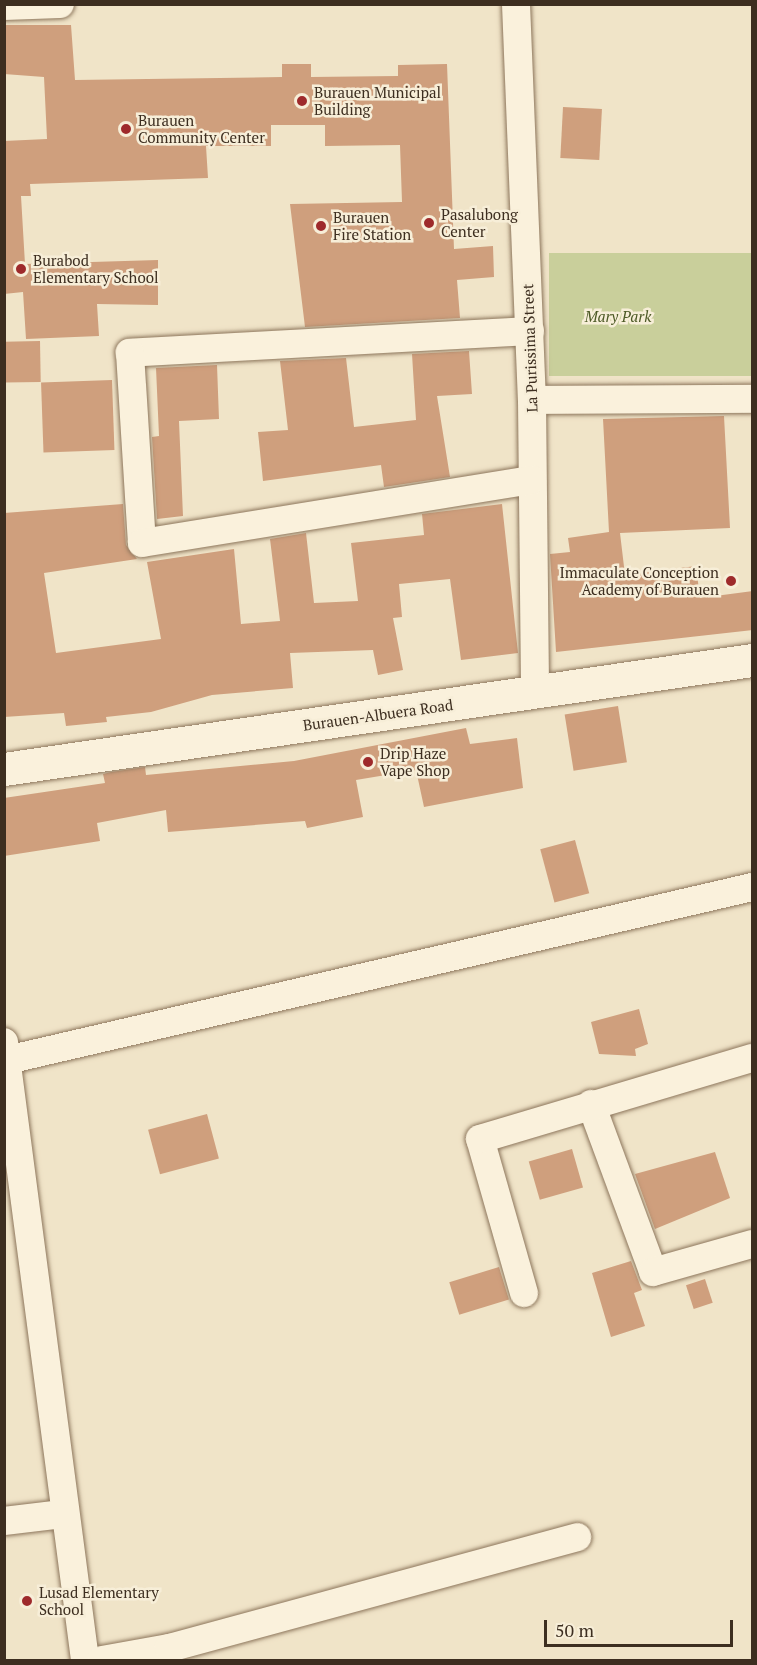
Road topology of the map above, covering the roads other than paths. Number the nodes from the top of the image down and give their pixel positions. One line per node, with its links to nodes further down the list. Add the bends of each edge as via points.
1 (60, 4): 3 (street)
2 (516, 4): 4 (street, La Purissima Street)
3 (4, 6)
4 (530, 331): 6 (street, La Purissima Street); 7 (street, via 130,354 142,543)
5 (753, 399): 6 (street)
6 (532, 400): 7 (street, La Purissima Street)
7 (532, 480): 9 (street, La Purissima Street)
8 (753, 660): 9 (street, Burauen-Albuera Road)
9 (535, 692): 10 (street, Burauen-Albuera Road)
10 (4, 769)
11 (753, 887): 12 (street)
12 (6, 1051): 17 (street)
13 (753, 1058): 14 (street)
14 (591, 1104): 15 (street, via 652,1272); 16 (street, via 480,1139)
15 (753, 1244)
16 (524, 1293)
17 (63, 1514): 18 (street); 20 (street)
18 (4, 1521)
19 (577, 1537): 21 (street, via 169,1648)
20 (85, 1660)
21 (102, 1660)

